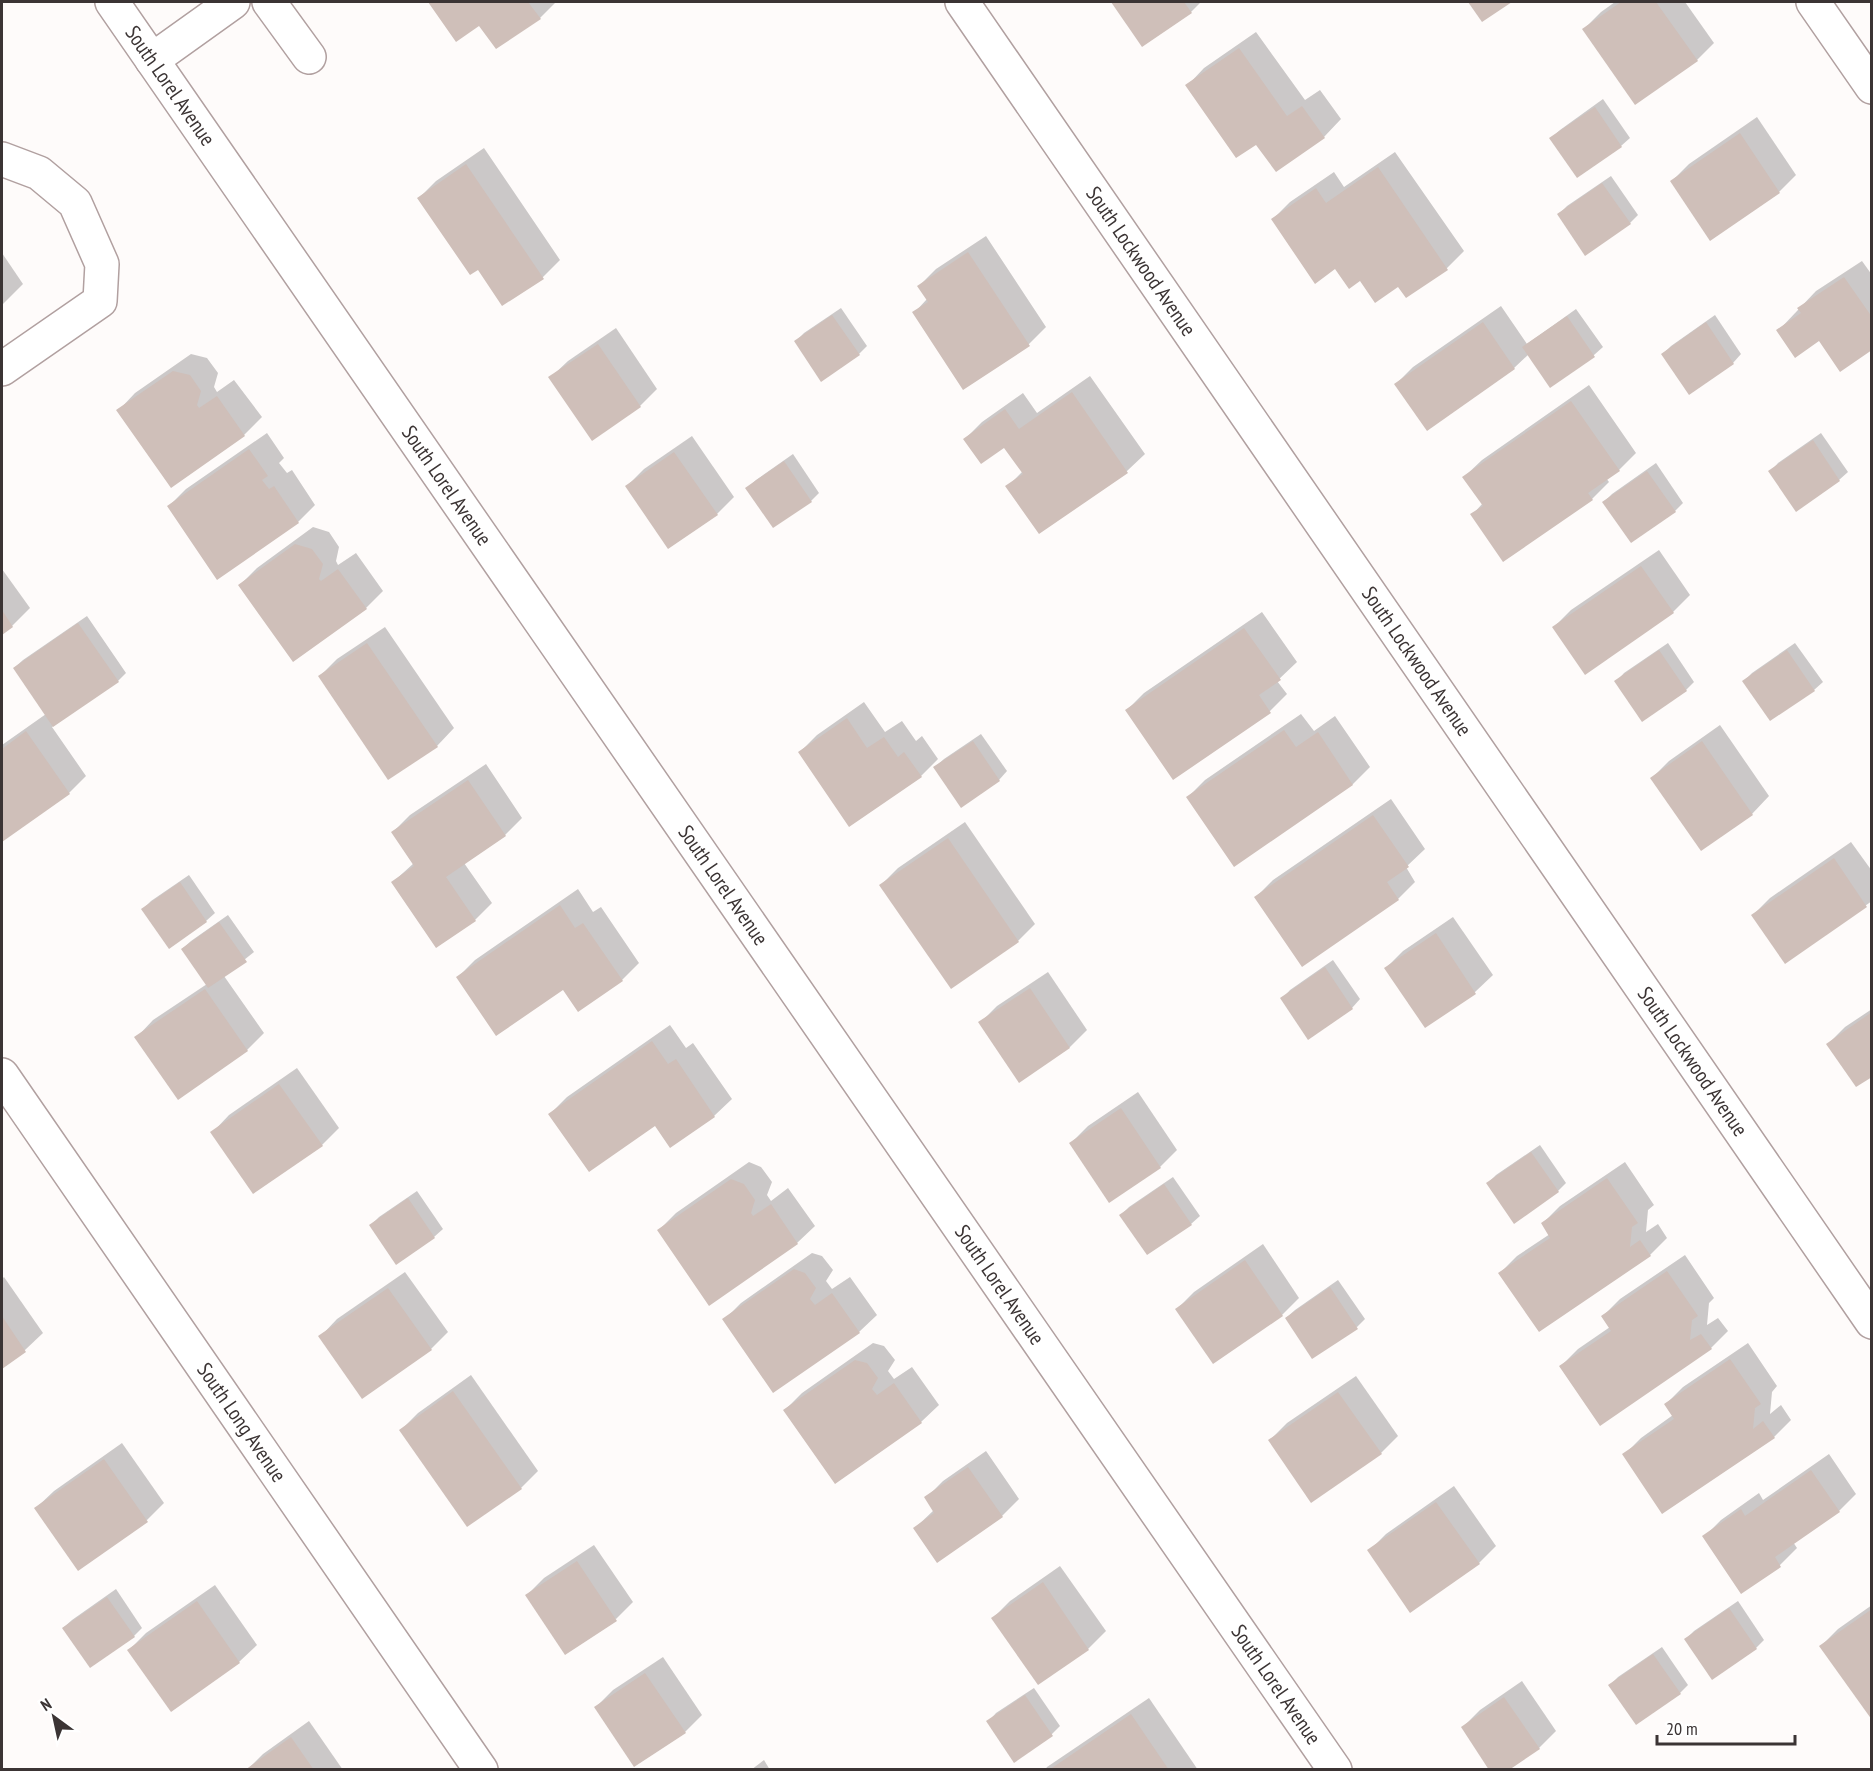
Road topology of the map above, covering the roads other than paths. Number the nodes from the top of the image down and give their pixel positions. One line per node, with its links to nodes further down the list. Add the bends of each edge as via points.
1 (112, 2): 7 (street, South Lorel Avenue)
2 (233, 2): 7 (street)
3 (269, 2): 6 (street)
4 (962, 2): 12 (street, South Lockwood Avenue)
5 (1813, 2): 8 (street)
6 (309, 57)
7 (152, 60): 14 (street, South Lorel Avenue)
8 (1872, 87)
9 (2, 159): 10 (street, via 39,173 75,203 102,264 100,301)
10 (2, 369)
11 (2, 1075): 13 (street, South Long Avenue)
12 (1872, 1322)
13 (481, 1770)
14 (1335, 1770)

